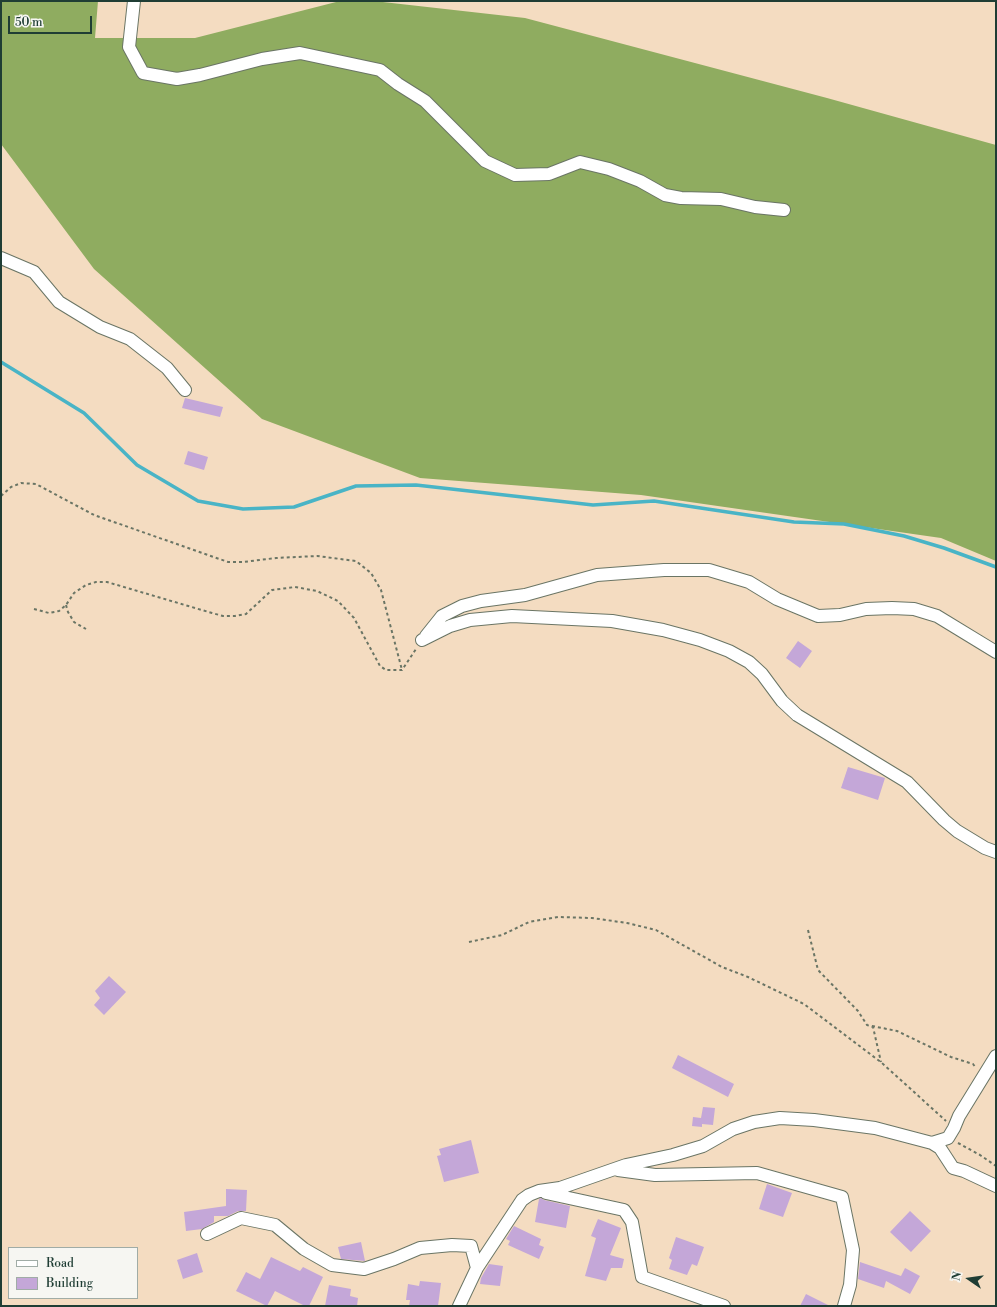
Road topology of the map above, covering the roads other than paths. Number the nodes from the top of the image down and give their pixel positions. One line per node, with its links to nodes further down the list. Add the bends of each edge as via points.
1 (134, 1): 2 (street, via 130,46 143,73 176,79 300,53 380,70 425,101 484,161 515,175 549,174 580,162 609,169 640,181 665,195 721,200)
2 (784, 210)
3 (1, 258): 4 (street, via 34,272 59,302 100,327 130,339 167,368)
4 (186, 390)
5 (996, 652): 6 (street, via 937,616 914,609 866,609 840,615 818,616 777,599 749,582 709,570 664,570 597,575 525,595 481,600 442,616 422,640 450,626 470,620 512,616 612,621 700,640 749,662 797,715 907,782 957,831)
6 (996, 852)
7 (996, 1056): 8 (street, via 951,1133)
8 (932, 1143): 9 (street, via 875,1128 780,1118 754,1122 733,1129 703,1146); 10 (street, via 940,1148 953,1168)
9 (615, 1169): 11 (street, via 560,1188); 16 (street, via 655,1175 757,1173 842,1197 853,1250 850,1285)
10 (996, 1186)
11 (539, 1191): 13 (street, via 522,1200); 15 (street, via 624,1210 632,1222 642,1277)
12 (207, 1234): 13 (street, via 241,1218 275,1226 304,1250 332,1265 364,1269 420,1248 471,1246)
13 (476, 1268): 14 (street)
14 (459, 1306)
15 (724, 1306)
16 (844, 1306)

